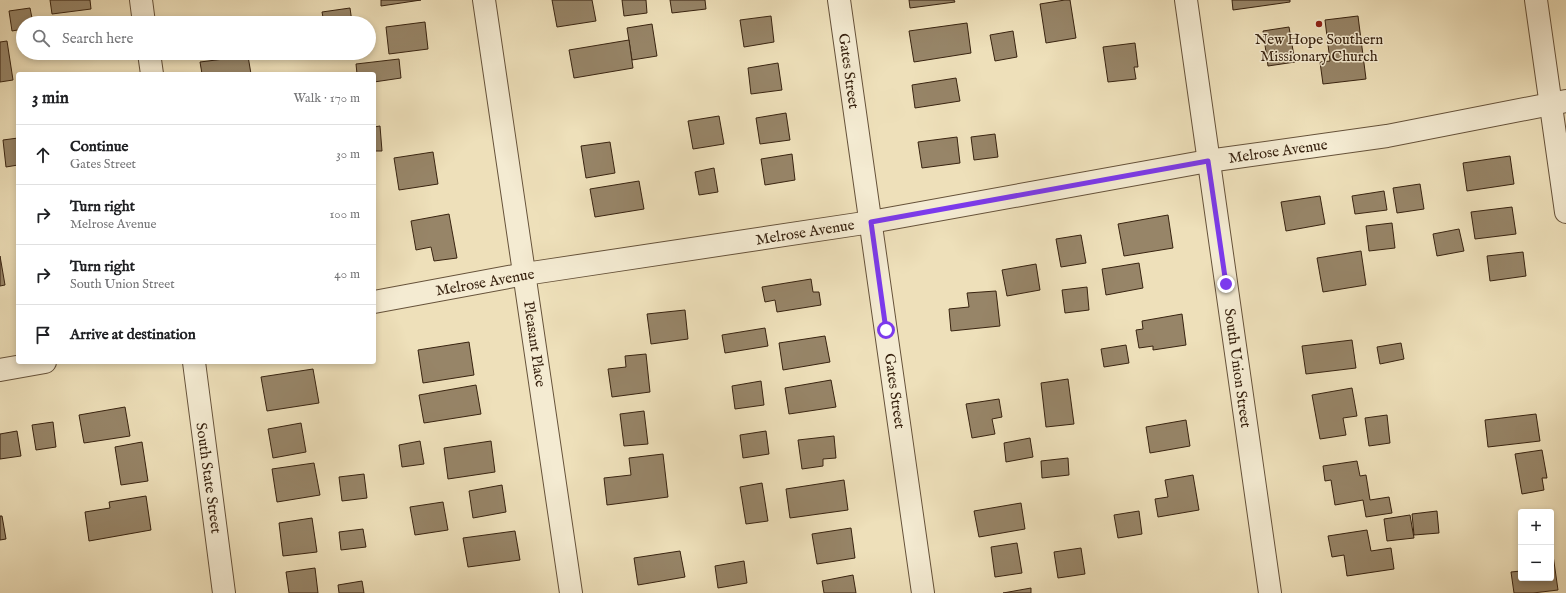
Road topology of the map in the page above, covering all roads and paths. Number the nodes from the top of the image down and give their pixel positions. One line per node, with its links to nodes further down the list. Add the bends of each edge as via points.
1 (141, 0): 6 (street)
2 (484, 0): 13 (street, Pleasant Place)
3 (839, 0): 12 (street, Gates Street)
4 (1186, 0): 10 (street, South Union Street)
5 (1536, 0): 9 (street)
6 (143, 16)
7 (150, 60): 8 (street)
8 (152, 72)
9 (1558, 102): 10 (street, Melrose Avenue, via 1387,136); 11 (street)
10 (1208, 161): 12 (street, Melrose Avenue); 21 (street, South Union Street)
11 (1566, 212)
12 (871, 222): 13 (street, Melrose Avenue); 20 (street, Gates Street)
13 (525, 274): 14 (street, Melrose Avenue); 19 (street, Pleasant Place)
14 (376, 302)
15 (34, 364): 17 (street)
16 (194, 364): 18 (street, South State Street)
17 (0, 370)
18 (224, 593)
19 (571, 593)
20 (923, 593)
21 (1270, 593)

